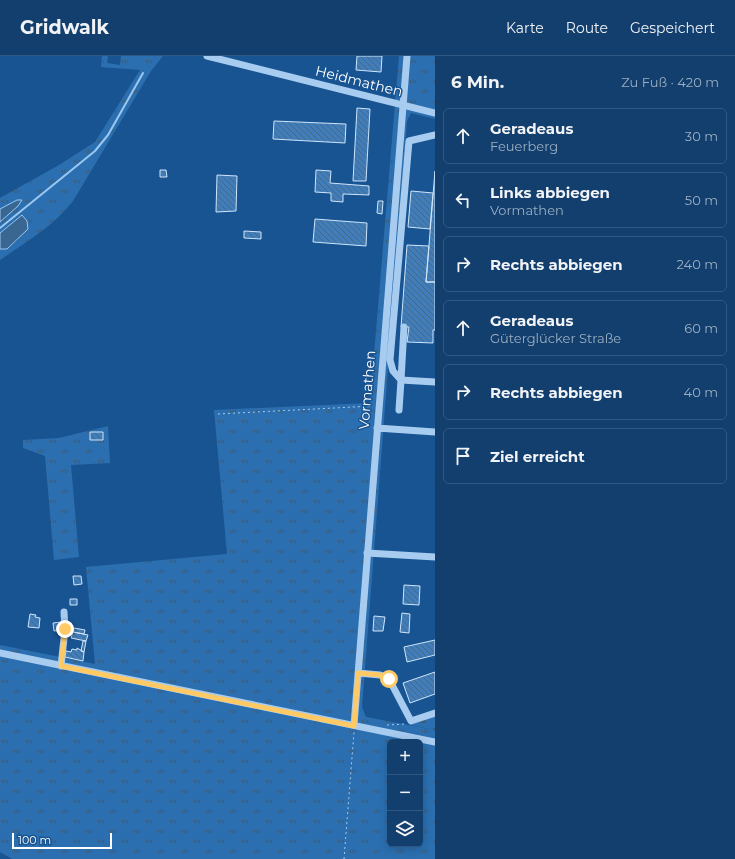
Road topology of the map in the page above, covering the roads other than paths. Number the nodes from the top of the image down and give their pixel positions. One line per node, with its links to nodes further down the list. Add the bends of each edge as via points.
1 (207, 56): 3 (street, Heidmathen)
2 (406, 56): 3 (street, Vormathen)
3 (403, 105): 4 (street, Heidmathen); 10 (street, Vormathen)
4 (435, 113)
5 (435, 135): 7 (street, via 409,141 390,360 392,371)
6 (404, 327): 7 (street)
7 (401, 380): 8 (street); 9 (street)
8 (435, 382)
9 (398, 410)
10 (377, 428): 11 (street); 12 (street, Vormathen)
11 (435, 432)
12 (367, 553): 13 (street); 17 (street, Vormathen)
13 (435, 557)
14 (64, 612): 16 (street)
15 (0, 653): 16 (street)
16 (61, 666): 19 (street)
17 (358, 673): 18 (street, via 380,675 389,679 411,721); 19 (street, Vormathen)
18 (435, 713)
19 (354, 726): 20 (street)
20 (435, 742)

